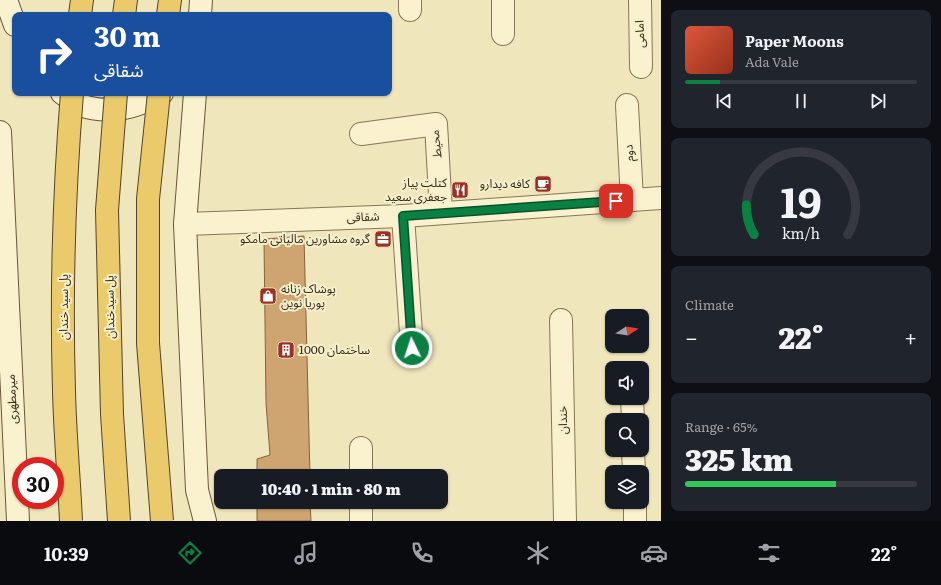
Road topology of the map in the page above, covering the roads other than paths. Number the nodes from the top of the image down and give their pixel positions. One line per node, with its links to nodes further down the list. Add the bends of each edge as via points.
1 (6, 0): 12 (street)
2 (82, 0): 8 (highway)
3 (126, 0): 9 (highway)
4 (170, 0): 10 (highway)
5 (201, 0): 11 (street)
6 (503, 0): 13 (street)
7 (640, 0): 14 (street, امامی)
8 (80, 12)
9 (124, 12)
10 (168, 12)
11 (200, 12)
12 (12, 17)
13 (503, 34)
14 (641, 67)
15 (67, 96): 18 (street, via 79,104 114,111 148,102)
16 (72, 96): 36 (highway, پل سید خندان, bridge, via 67,156 63,338)
17 (116, 96): 37 (highway, پل سیدخندان, bridge, via 107,210 112,414)
18 (157, 96)
19 (159, 96): 38 (highway, bridge, via 148,199 148,322)
20 (195, 96): 28 (street)
21 (627, 105): 25 (street, دوم)
22 (0, 132): 35 (street, میرمطهری)
23 (361, 134): 26 (street, محیط, via 436,124)
24 (661, 198): 25 (street, شقاقی)
25 (632, 200): 26 (street, شقاقی)
26 (441, 213): 27 (street, شقاقی)
27 (403, 216): 28 (street, شقاقی); 30 (street)
28 (185, 224): 39 (street, via 197,490)
29 (561, 320): 41 (street, خندان)
30 (412, 348)
31 (361, 448): 32 (street)
32 (361, 469)
33 (361, 509): 40 (street)
34 (635, 509): 42 (street)
35 (18, 521)
36 (71, 521)
37 (119, 521)
38 (162, 521)
39 (204, 521)
40 (361, 521)
41 (565, 521)
42 (635, 521)

